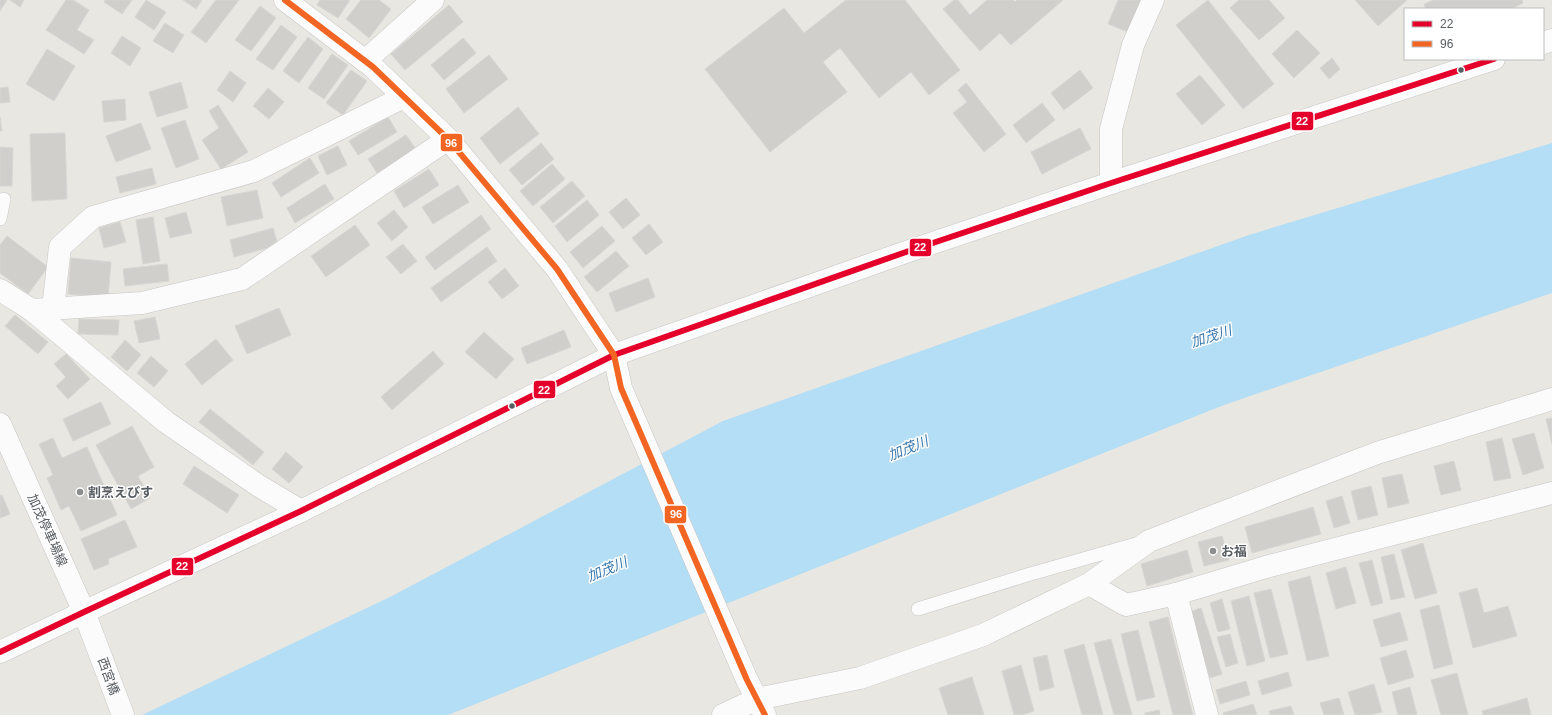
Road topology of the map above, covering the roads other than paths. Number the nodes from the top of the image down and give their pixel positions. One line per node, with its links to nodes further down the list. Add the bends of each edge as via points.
1 (285, 0): 5 (street)
2 (433, 0): 5 (street)
3 (1153, 0): 8 (street, via 1133,45 1111,129)
4 (1491, 60): 8 (street)
5 (365, 61): 6 (street)
6 (404, 97): 7 (street); 12 (street, via 254,171 93,217 60,248)
7 (448, 139): 12 (street, via 242,279 142,303); 13 (street, via 557,269)
8 (1111, 183): 13 (street, via 898,254)
9 (4, 199): 10 (lane)
10 (0, 218)
11 (0, 290): 12 (street)
12 (42, 309): 17 (street, via 166,422 259,486)
13 (614, 355): 17 (street); 25 (street, via 622,388)
14 (1552, 399): 18 (street, via 1378,453)
15 (0, 424): 22 (street, 加茂停車場線)
16 (1552, 492): 20 (street, via 1274,565)
17 (301, 511): 22 (street)
18 (1149, 541): 19 (street); 21 (lane)
19 (1089, 584): 20 (street, via 1126,605); 25 (street, via 982,635 860,678)
20 (1176, 594): 28 (street)
21 (918, 609)
22 (84, 612): 23 (street, 加茂停車場線); 24 (street)
23 (95, 637): 26 (street, 西宮橋)
24 (0, 652)
25 (757, 698): 27 (street)
26 (123, 715)
27 (723, 715)
28 (1207, 715)

